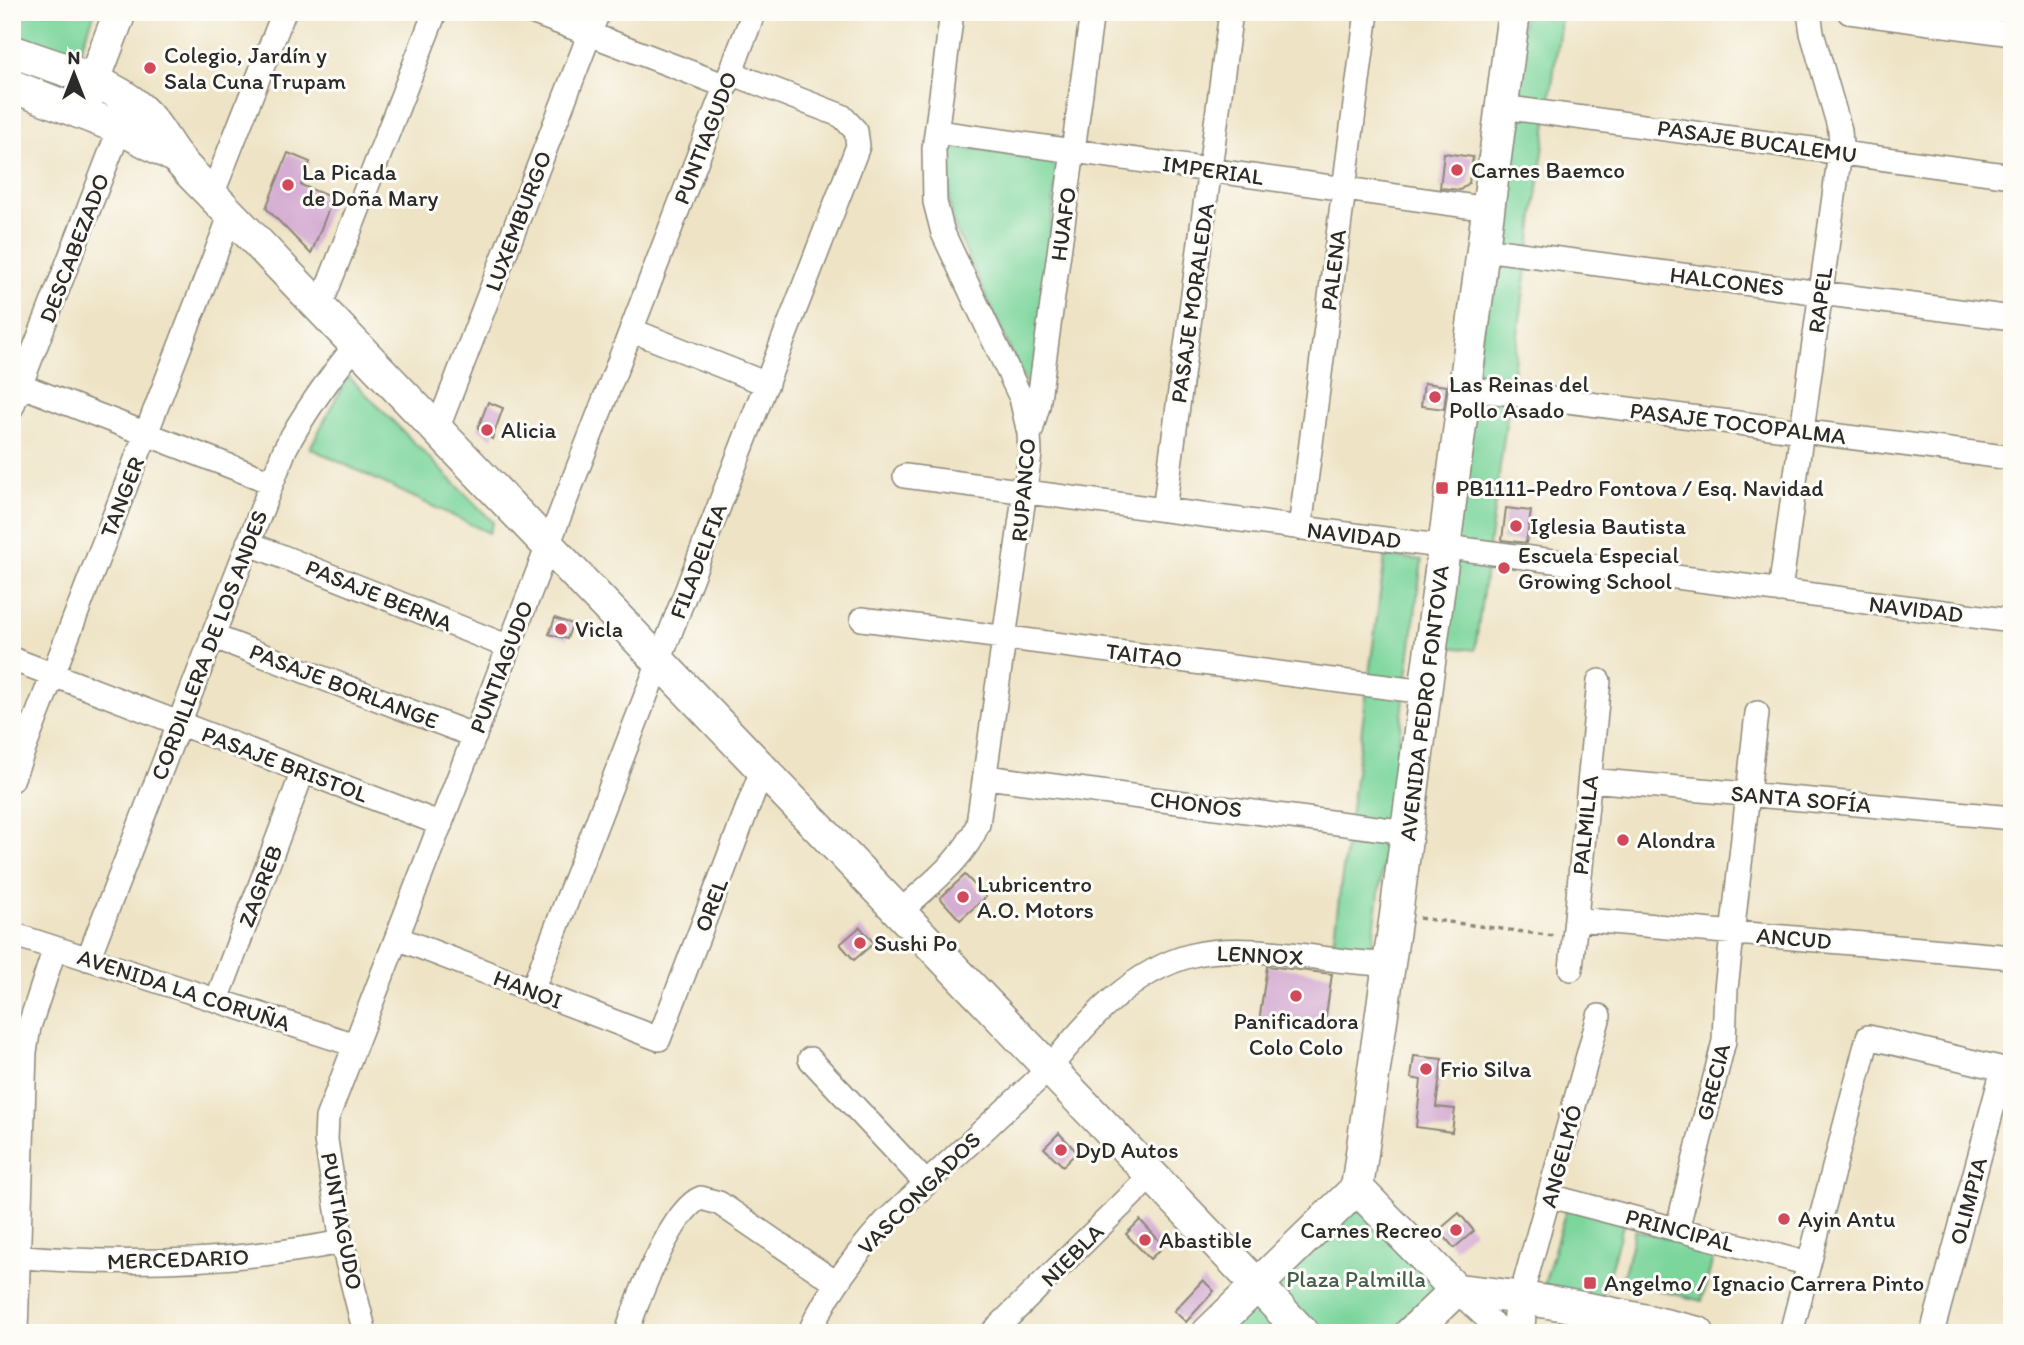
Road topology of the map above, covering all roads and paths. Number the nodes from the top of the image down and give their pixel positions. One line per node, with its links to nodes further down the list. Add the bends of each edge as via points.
1 (120, 12): 18 (main road)
2 (284, 12): 30 (street, TANGER)
3 (435, 12): 34 (street)
4 (532, 12): 14 (street)
5 (598, 12): 14 (street, LUXEMBURGO)
6 (754, 12): 17 (street, PUNTIAGUDO)
7 (953, 12): 23 (street, RUPANCO)
8 (1092, 12): 24 (street, HUAFO)
9 (1231, 12): 27 (street, PASAJE MORALEDA)
10 (1367, 12): 29 (street, PALENA)
11 (1514, 12): 20 (main road, AVENIDA PEDRO FONTOVA)
12 (1809, 12): 25 (street, RAPEL, via 1840,130)
13 (1849, 12): 15 (street)
14 (590, 34): 17 (street); 42 (street, LUXEMBURGO)
15 (2012, 34)
16 (12, 51): 18 (main road)
17 (728, 80): 36 (street, PUNTIAGUDO); 39 (street, FILADELFIA, via 842,116 856,131 858,146)
18 (93, 82): 21 (main road); 26 (main road, via 140,109)
19 (12, 86): 21 (main road)
20 (1502, 107): 25 (street, PASAJE BUCALEMU); 31 (main road, AVENIDA PEDRO FONTOVA)
21 (82, 112): 22 (main road)
22 (120, 128): 26 (main road); 38 (street, DESCABEZADO)
23 (937, 132): 24 (street, IMPERIAL); 44 (street, RUPANCO, via 933,185 943,233 1014,382)
24 (1073, 151): 27 (street, IMPERIAL); 44 (street, HUAFO, via 1037,414)
25 (1840, 152): 28 (street, PASAJE BUCALEMU); 33 (street, RAPEL)
26 (176, 157): 30 (main road)
27 (1210, 170): 29 (street, IMPERIAL); 50 (street, PASAJE MORALEDA)
28 (2012, 176)
29 (1344, 189): 31 (street, IMPERIAL); 51 (street, PALENA)
30 (222, 205): 34 (main road); 45 (street, TANGER)
31 (1489, 209): 32 (main road, AVENIDA PEDRO FONTOVA)
32 (1483, 249): 33 (street, HALCONES); 40 (main road, AVENIDA PEDRO FONTOVA)
33 (1821, 293): 35 (street, HALCONES); 43 (street, RAPEL)
34 (320, 307): 37 (main road)
35 (2012, 318)
36 (631, 330): 39 (street); 53 (street, PUNTIAGUDO)
37 (356, 345): 42 (main road); 48 (street, CORDILLERA DE LOS ANDES, via 300,419)
38 (16, 384): 41 (street, DESCABEZADO); 45 (street)
39 (767, 384): 62 (street, FILADELFIA)
40 (1465, 388): 43 (street, PASAJE TOCOPALMA); 54 (main road, AVENIDA PEDRO FONTOVA)
41 (12, 407)
42 (437, 430): 53 (main road)
43 (1802, 431): 46 (street, PASAJE TOCOPALMA); 55 (street, RAPEL)
44 (1029, 433): 49 (street, RUPANCO)
45 (146, 434): 48 (street); 63 (street, TANGER)
46 (2012, 458)
47 (905, 476): 49 (street, NAVIDAD)
48 (271, 482): 52 (street, CORDILLERA DE LOS ANDES)
49 (1027, 492): 50 (street, NAVIDAD); 59 (street, RUPANCO)
50 (1164, 510): 51 (street, NAVIDAD)
51 (1300, 528): 54 (street, NAVIDAD)
52 (248, 543): 58 (street, CORDILLERA DE LOS ANDES); 60 (street, PASAJE BERNA)
53 (548, 545): 60 (street, PUNTIAGUDO); 62 (main road)
54 (1444, 547): 55 (street, NAVIDAD); 65 (main road, AVENIDA PEDRO FONTOVA)
55 (1780, 591): 57 (street, NAVIDAD)
56 (862, 619): 59 (street, TAITAO)
57 (2012, 621)
58 (212, 636): 67 (street, CORDILLERA DE LOS ANDES); 68 (street, PASAJE BORLANGE)
59 (1006, 638): 65 (street, TAITAO); 71 (street, RUPANCO)
60 (509, 647): 68 (street, PUNTIAGUDO)
61 (12, 659): 63 (street, PASAJE BRISTOL)
62 (659, 662): 69 (main road); 89 (street, FILADELFIA)
63 (53, 675): 67 (street, PASAJE BRISTOL); 72 (street, TANGER)
64 (1599, 681): 73 (street, PALMILLA)
65 (1425, 692): 77 (main road, AVENIDA PEDRO FONTOVA)
66 (1756, 713): 74 (street, GRECIA)
67 (179, 723): 70 (street, PASAJE BRISTOL); 86 (street, CORDILLERA DE LOS ANDES)
68 (475, 736): 76 (street, PUNTIAGUDO)
69 (762, 770): 78 (main road); 92 (street, OREL)
70 (303, 771): 76 (street, PASAJE BRISTOL); 90 (street, ZAGREB)
71 (986, 777): 77 (street, CHONOS); 78 (street, RUPANCO, via 978,824 968,846)
72 (12, 780)
73 (1590, 780): 74 (street, SANTA SOFÍA); 80 (street, PALMILLA)
74 (1747, 794): 75 (street, SANTA SOFÍA); 81 (street, GRECIA)
75 (2012, 818)
76 (441, 824): 83 (street, PUNTIAGUDO)
77 (1407, 832): 79 (main road, AVENIDA PEDRO FONTOVA)
78 (899, 912): 95 (main road)
79 (1396, 915): 80 (path); 87 (main road, AVENIDA PEDRO FONTOVA)
80 (1575, 929): 81 (street, ANCUD); 88 (street, PALMILLA)
81 (1732, 932): 85 (street, ANCUD); 101 (street, GRECIA, via 1724,1041)
82 (12, 934): 84 (street, AVENIDA LA CORUÑA)
83 (397, 938): 89 (street, HANOI); 93 (street, PUNTIAGUDO)
84 (55, 948): 86 (street, AVENIDA LA CORUÑA); 103 (street, via 26,1040)
85 (2012, 957)
86 (88, 959): 90 (street, AVENIDA LA CORUÑA)
87 (1390, 964): 95 (street, LENNOX, via 1257,951 1193,955 1144,975 1116,997); 99 (main road, AVENIDA PEDRO FONTOVA)
88 (1571, 970)
89 (533, 991): 92 (street, HANOI)
90 (217, 1000): 93 (street, AVENIDA LA CORUÑA)
91 (1599, 1016): 100 (street, ANGELMÓ)
92 (659, 1039)
93 (355, 1045): 102 (street, PUNTIAGUDO, via 326,1133)
94 (810, 1059): 98 (street)
95 (1049, 1069): 97 (main road); 98 (street, VASCONGADOS)
96 (2008, 1070): 104 (street, via 1868,1037); 121 (street, OLIMPIA)
97 (1152, 1176): 106 (main road); 113 (street, NIEBLA)
98 (926, 1183): 105 (street, VASCONGADOS, via 867,1241)
99 (1357, 1188): 106 (main road); 107 (main road)
100 (1550, 1196): 101 (street, PRINCIPAL); 108 (street, ANGELMÓ)
101 (1677, 1230): 104 (street, PRINCIPAL)
102 (342, 1242): 103 (street, MERCEDARIO, via 195,1261); 110 (street, PUNTIAGUDO)
103 (15, 1257): 109 (street)
104 (1809, 1264): 120 (street)
105 (836, 1283): 111 (street, via 719,1203 701,1198 687,1207 662,1248); 112 (street, VASCONGADOS)
106 (1256, 1286): 114 (main road); 115 (main road)
107 (1455, 1290): 108 (main road); 116 (main road); 117 (street)
108 (1521, 1296): 118 (main road); 119 (main road)
109 (16, 1333)
110 (365, 1333)
111 (627, 1333)
112 (809, 1333)
113 (992, 1333)
114 (1208, 1333)
115 (1303, 1333)
116 (1410, 1333)
117 (1503, 1333)
118 (1518, 1333)
119 (1698, 1333)
120 (1791, 1333)
121 (1932, 1333)

